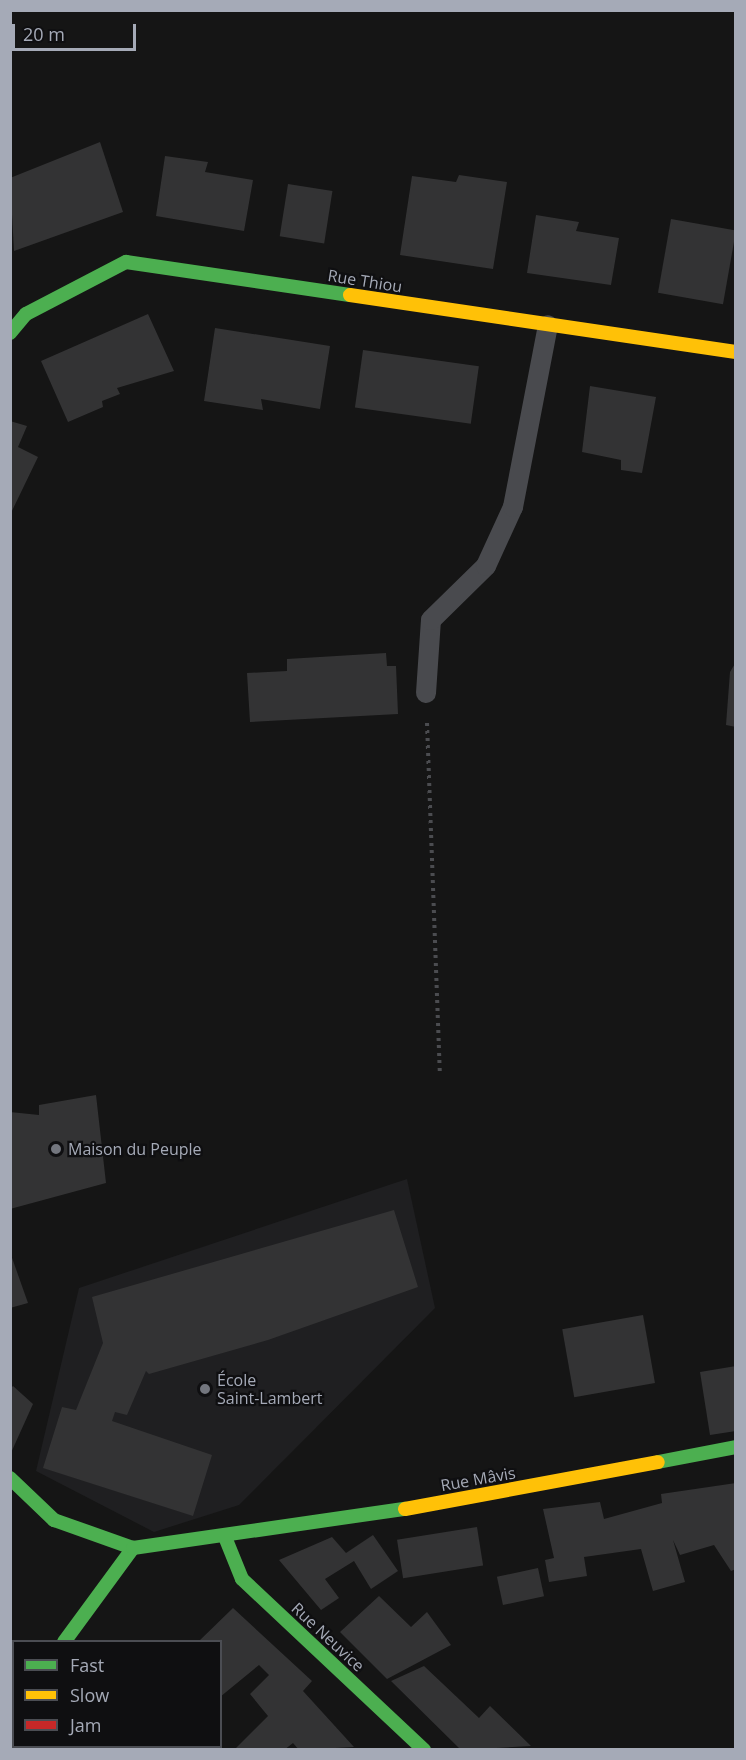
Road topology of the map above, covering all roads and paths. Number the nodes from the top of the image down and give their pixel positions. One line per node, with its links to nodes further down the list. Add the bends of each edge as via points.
1 (548, 325): 2 (street, Rue Thiou, via 126,262 26,314); 3 (street, Rue Thiou); 4 (lane, via 513,507 486,566 431,620)
2 (10, 333)
3 (735, 352)
4 (426, 693): 5 (path, via 429,892)
5 (440, 1074)
6 (735, 1447): 8 (street, Rue Mâvis, via 450,1502)
7 (10, 1478): 9 (street, via 54,1520)
8 (225, 1537): 9 (street, Rue Mâvis); 11 (street, Rue Neuvice, via 242,1579)
9 (133, 1548): 10 (street)
10 (65, 1640)
11 (424, 1749)

